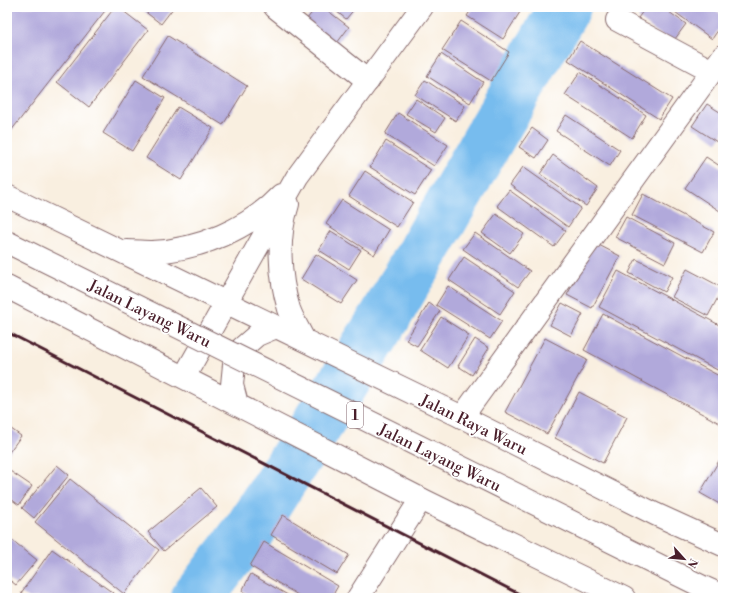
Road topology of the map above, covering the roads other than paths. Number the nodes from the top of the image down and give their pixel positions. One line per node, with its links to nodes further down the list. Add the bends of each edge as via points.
1 (275, 7): 5 (main road)
2 (422, 7): 5 (main road)
3 (617, 20): 4 (main road)
4 (717, 64): 16 (main road)
5 (368, 81): 6 (main road)
6 (297, 177): 9 (main road, via 264,210 217,238 185,248 152,252); 11 (main road); 13 (main road, via 286,210 281,243 281,277 290,310)
7 (7, 196): 9 (main road, Jalan Raya Waru)
8 (7, 242): 19 (main road, Jalan Layang Waru / 1, bridge)
9 (118, 250): 11 (main road, Jalan Raya Waru)
10 (7, 287): 14 (main road)
11 (226, 302): 12 (main road, Jalan Raya Waru); 14 (main road)
12 (276, 327): 13 (main road, Jalan Raya Waru); 15 (main road, via 257,335 242,348 234,365 232,385)
13 (309, 342): 16 (main road, Jalan Raya Waru)
14 (184, 377): 15 (main road)
15 (236, 404): 17 (main road)
16 (462, 417): 18 (main road, Jalan Raya Waru, via 655,514)
17 (421, 499): 20 (main road); 21 (main road)
18 (723, 545)
19 (723, 596)
20 (358, 598)
21 (624, 598)

